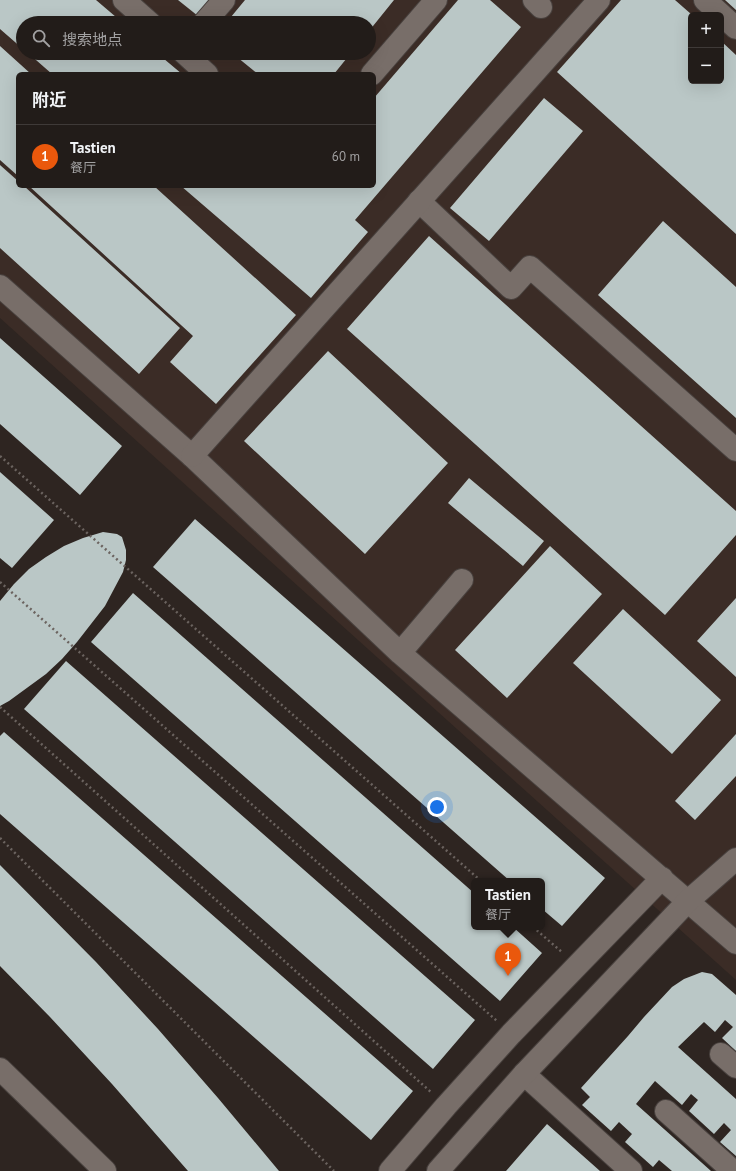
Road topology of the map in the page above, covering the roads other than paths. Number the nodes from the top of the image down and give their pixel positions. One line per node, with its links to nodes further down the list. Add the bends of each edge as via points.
1 (124, 0): 6 (street)
2 (224, 0): 7 (street)
3 (436, 0): 11 (street)
4 (599, 0): 12 (street)
5 (705, 0): 8 (street)
6 (142, 16)
7 (210, 16)
8 (736, 28)
9 (192, 60): 10 (street)
10 (205, 72)
11 (374, 72)
12 (419, 201): 14 (street, via 511,288 530,266); 15 (street)
13 (0, 286): 15 (street)
14 (736, 450)
15 (192, 456): 17 (street)
16 (462, 580): 17 (street)
17 (400, 653): 19 (street)
18 (736, 859): 20 (street)
19 (662, 878): 20 (street); 26 (street, via 511,1034)
20 (688, 901): 21 (street); 23 (street)
21 (736, 943)
22 (0, 1069): 25 (street)
23 (524, 1074): 27 (street); 28 (street)
24 (666, 1111): 29 (street)
25 (105, 1171)
26 (390, 1171)
27 (438, 1171)
28 (631, 1171)
29 (732, 1171)

